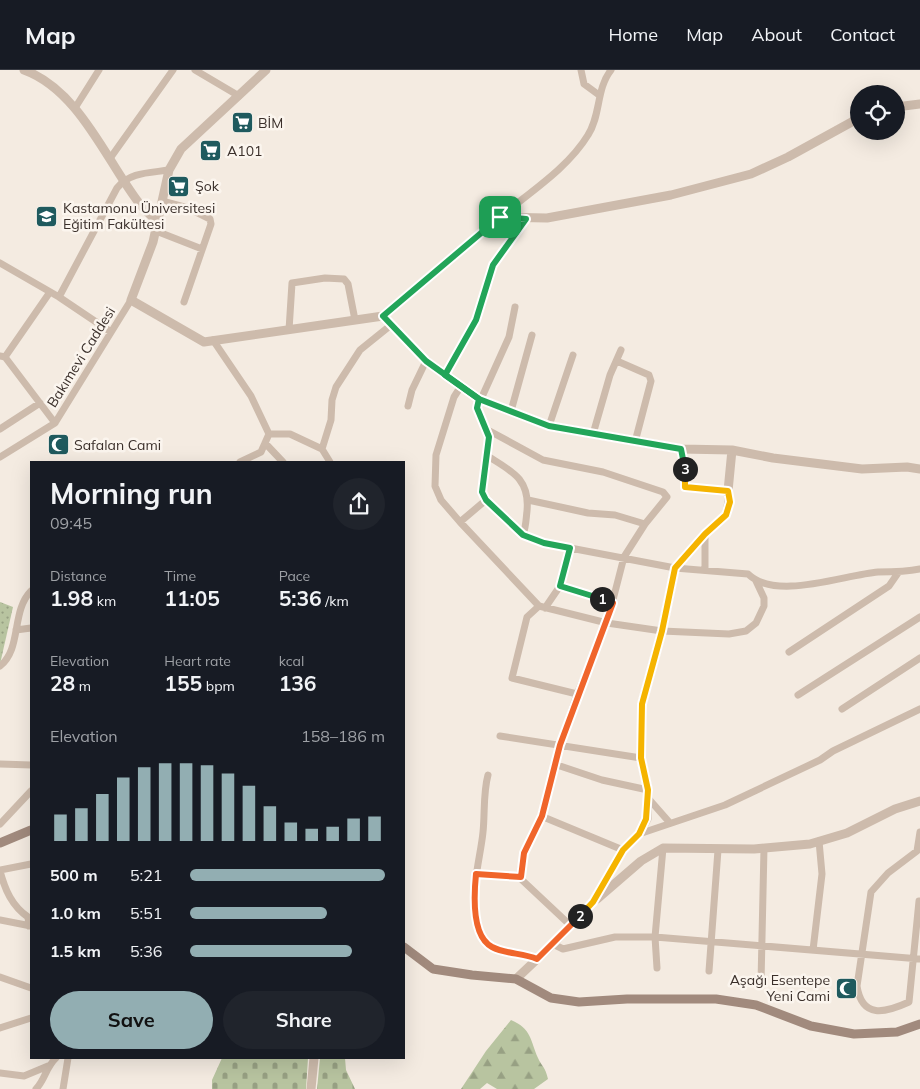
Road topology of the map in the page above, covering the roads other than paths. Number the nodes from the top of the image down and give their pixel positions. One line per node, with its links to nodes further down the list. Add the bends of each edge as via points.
1 (24, 70): 8 (street)
2 (99, 70): 13 (street)
3 (173, 70): 15 (street)
4 (195, 70): 10 (street)
5 (266, 70): 10 (street)
6 (581, 70): 9 (street, via 584,84)
7 (612, 70): 9 (street)
8 (38, 72): 13 (street)
9 (599, 95): 19 (street, via 589,133 573,156)
10 (239, 96): 16 (street, via 181,149)
11 (920, 104): 12 (street)
12 (905, 106)
13 (75, 108): 15 (street)
14 (850, 123): 20 (street, via 751,174 671,195)
15 (111, 157): 17 (street)
16 (169, 170): 17 (street); 18 (street)
17 (124, 179): 21 (street); 25 (street)
18 (162, 200): 21 (street); 22 (street, via 210,219)
19 (500, 217): 20 (street); 29 (street)
20 (526, 219): 41 (street, via 493,265 476,320)
21 (157, 226): 22 (street); 26 (street)
22 (202, 249): 27 (street)
23 (0, 263): 24 (street)
24 (50, 292): 25 (street); 38 (street)
25 (59, 297): 33 (street)
26 (131, 300): 33 (street, Bakımevi Caddesi); 35 (street, via 204,342)
27 (184, 302)
28 (515, 307): 43 (street, via 508,337)
29 (383, 316): 30 (street); 31 (street)
30 (354, 320): 32 (street); 32 (street, via 348,284 344,279 292,283)
31 (391, 325): 39 (street); 55 (street, via 360,350 336,387)
32 (289, 330): 35 (street)
33 (111, 332): 47 (street, Bakımevi Caddesi)
34 (532, 335): 46 (street)
35 (213, 340): 51 (street, via 251,396)
36 (621, 350): 40 (street)
37 (573, 356): 48 (street)
38 (2, 357): 44 (street)
39 (426, 361): 41 (street); 45 (street)
40 (617, 361): 52 (street); 53 (street, via 649,375 651,381)
41 (445, 375): 42 (street)
42 (461, 386): 43 (street); 67 (street, via 454,397 436,455 435,486)
43 (479, 399): 46 (street); 49 (street, via 477,408)
44 (40, 402): 47 (street); 50 (street)
45 (408, 406)
46 (510, 411): 48 (street)
47 (55, 423): 59 (street, Bakımevi Caddesi)
48 (549, 426): 52 (street)
49 (484, 428): 58 (street, via 489,437); 68 (street, via 544,460 602,472 662,492 666,497)
50 (0, 429)
51 (269, 434): 54 (street); 55 (street, via 290,434)
52 (593, 434): 53 (street)
53 (635, 442): 56 (street)
54 (265, 443): 60 (street, via 261,452); 61 (street)
55 (322, 449): 62 (street)
56 (681, 449): 57 (street); 64 (street, via 686,472 685,487)
57 (732, 450): 63 (street, via 862,469); 64 (street)
58 (486, 455): 65 (street, via 482,492); 66 (street, via 514,473 524,484)
59 (0, 457)
60 (242, 461)
61 (282, 461)
62 (329, 461)
63 (920, 469)
64 (728, 491): 69 (street, via 730,502 726,515)
65 (486, 500): 67 (street); 70 (street)
66 (528, 500): 68 (street, via 588,513 615,515); 70 (street)
67 (460, 522): 81 (street)
68 (645, 524): 72 (street)
69 (705, 534): 73 (street); 75 (street)
70 (523, 535): 71 (street)
71 (570, 548): 72 (street); 78 (street)
72 (624, 558): 73 (street); 80 (street)
73 (675, 568): 75 (street); 86 (street)
74 (920, 569): 76 (street)
75 (705, 570): 77 (street, via 748,574)
76 (898, 573): 77 (street, via 877,572 793,587); 87 (street, via 889,586)
77 (756, 581): 86 (street, via 764,606 756,623 746,631 729,634)
78 (560, 586): 80 (street); 81 (street)
79 (30, 593): 85 (street, via 20,608)
80 (613, 603): 83 (street)
81 (542, 607): 83 (street); 90 (street, via 527,617 512,678)
82 (920, 617): 91 (street)
83 (607, 622): 86 (street); 90 (street)
84 (30, 628): 85 (street)
85 (16, 630): 89 (street, via 6,662)
86 (662, 631): 96 (street, via 642,704)
87 (789, 652)
88 (920, 658): 92 (street)
89 (0, 666)
90 (577, 694): 95 (street)
91 (798, 695)
92 (842, 709)
93 (920, 709): 105 (street, via 725,805)
94 (500, 736): 95 (street)
95 (560, 745): 96 (street); 99 (street)
96 (641, 758): 102 (street)
97 (0, 764): 98 (street)
98 (30, 764)
99 (554, 764): 102 (street); 104 (street)
100 (488, 775): 118 (street, via 482,848)
101 (30, 792): 106 (street)
102 (648, 794): 105 (street); 109 (street, via 646,819)
103 (920, 801): 110 (street, via 847,833)
104 (542, 816): 114 (street); 119 (street, via 524,853)
105 (670, 823): 109 (street)
106 (0, 824)
107 (30, 830): 111 (main road)
108 (920, 832): 131 (street, via 917,851 888,873 871,892)
109 (639, 834): 114 (street)
110 (819, 841): 113 (street); 130 (street, via 822,874)
111 (0, 843)
112 (663, 848): 115 (street); 121 (street, via 641,860); 125 (street)
113 (764, 848): 115 (street); 128 (street)
114 (623, 850): 121 (street)
115 (718, 850): 126 (street)
116 (30, 864): 117 (street)
117 (0, 870): 123 (street, via 6,893 20,912 28,917)
118 (476, 874): 119 (street); 132 (street, via 475,912 486,943)
119 (521, 877): 124 (street)
120 (919, 901): 133 (street)
121 (593, 902): 124 (street)
122 (0, 920): 123 (street)
123 (30, 926)
124 (571, 926): 127 (street)
125 (655, 937): 126 (street); 127 (street, via 615,937 563,949); 134 (street)
126 (710, 942): 128 (street); 135 (street)
127 (554, 944): 132 (street)
128 (761, 946): 130 (street); 138 (street)
129 (405, 948): 137 (main road, via 433,969)
130 (813, 950): 131 (street)
131 (862, 954): 133 (street); 133 (street, via 857,986 859,1000 865,1007 876,1011 892,1010 909,1002)
132 (537, 959): 137 (street)
133 (917, 959)
134 (656, 968)
135 (709, 971)
136 (0, 977): 139 (street)
137 (516, 979): 141 (main road, via 551,998 579,1002 716,999 756,1005 811,1026 854,1034 897,1032)
138 (761, 982)
139 (30, 988)
140 (30, 1018): 142 (street)
141 (920, 1024)
142 (0, 1028)
143 (55, 1059): 146 (street)
144 (68, 1059): 149 (street)
145 (314, 1059): 150 (street)
146 (48, 1066): 147 (street, via 24,1076); 148 (street)
147 (0, 1073)
148 (36, 1089)
149 (63, 1089)
150 (311, 1089)

